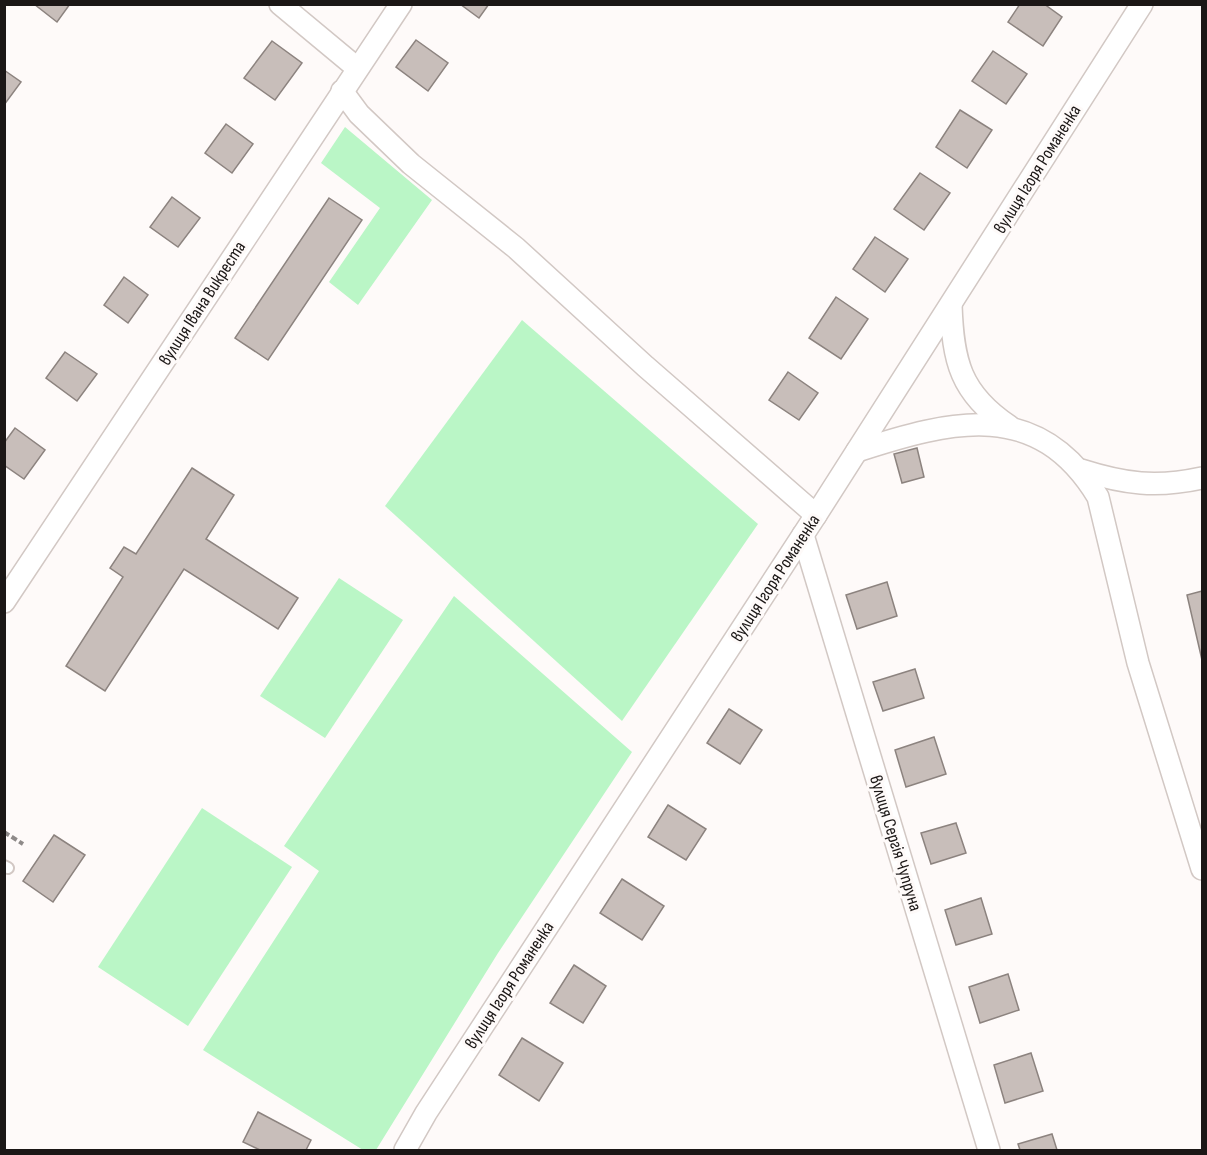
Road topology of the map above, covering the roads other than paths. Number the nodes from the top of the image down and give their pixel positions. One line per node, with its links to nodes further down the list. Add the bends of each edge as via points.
1 (280, 4): 4 (street)
2 (401, 4): 4 (street, вулиця Івана Викреста)
3 (1142, 4): 6 (street, вулиця Ігоря Романенка)
4 (357, 68): 5 (street, вулиця Івана Викреста)
5 (342, 91): 11 (street, via 359,114 411,164 516,248); 13 (street, вулиця Івана Викреста)
6 (951, 305): 7 (street, via 954,351 960,370 981,403); 8 (street, вулиця Ігоря Романенка)
7 (1012, 428): 8 (street, via 970,424 937,428); 9 (street, via 1046,441)
8 (857, 451): 11 (street, вулиця Ігоря Романенка)
9 (1081, 470): 10 (street, via 1123,482 1161,484); 14 (street, via 1098,497 1138,663)
10 (1203, 478)
11 (816, 515): 12 (street, вулиця Ігоря Романенка)
12 (803, 536): 15 (street, вулиця Ігоря Романенка); 16 (street, вулиця Сергія Чупруна)
13 (4, 602)
14 (1203, 869)
15 (405, 1150)
16 (989, 1150)

